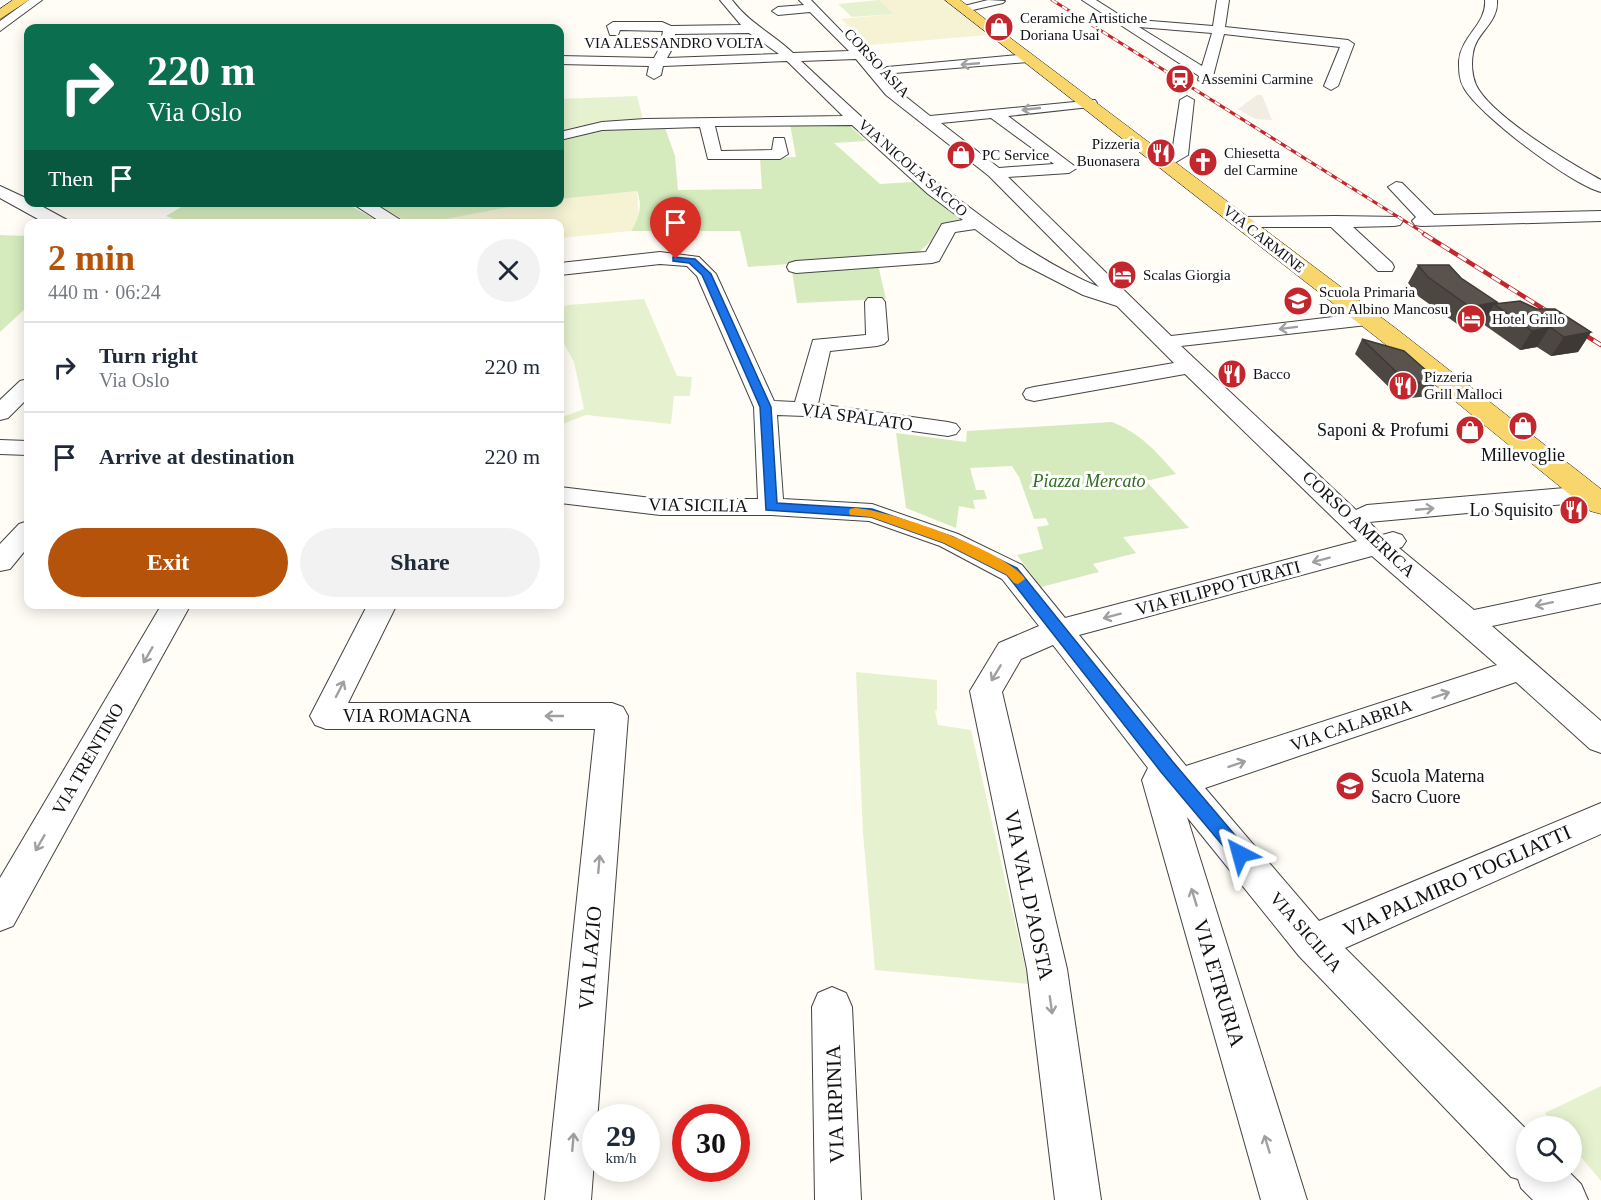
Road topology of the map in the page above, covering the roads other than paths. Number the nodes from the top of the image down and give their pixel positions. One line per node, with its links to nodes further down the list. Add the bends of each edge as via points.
1 (14, 0): 11 (main road)
2 (22, 0): 13 (main road)
3 (36, 0): 16 (street)
4 (726, 0): 17 (street, VIA NICOLA SACCO)
5 (999, 0): 10 (street)
6 (1088, 0): 14 (street)
7 (1223, 0): 18 (street)
8 (1491, 0): 45 (street, via 1493,7 1485,23 1468,41 1465,62 1471,88 1486,106 1522,135)
9 (812, 3): 12 (street); 22 (street, CORSO ASIA); 27 (street, CORSO ASIA)
10 (968, 8): 24 (main road, VIA CARMINE, via 998,44)
11 (0, 9)
12 (778, 11)
13 (0, 15)
14 (1124, 22): 18 (street); 18 (street, via 1206,77)
15 (661, 25): 17 (street); 19 (street, via 613,26); 20 (street)
16 (0, 27)
17 (752, 29): 23 (street, VIA NICOLA SACCO, via 775,43)
18 (1219, 30): 29 (street, via 1348,44)
19 (614, 32)
20 (667, 48): 21 (street); 26 (street)
21 (616, 49)
22 (860, 55): 23 (street, VIA ALESSANDRO VOLTA); 36 (street, CORSO ASIA, via 891,92)
23 (789, 58): 26 (street, VIA ALESSANDRO VOLTA); 35 (street, VIA NICOLA SACCO)
24 (1028, 58): 27 (street, one-way to 27); 32 (main road, VIA CARMINE)
25 (564, 60): 26 (street, VIA ALESSANDRO VOLTA)
26 (657, 62): 28 (street)
27 (886, 71): 36 (street, CORSO ASIA)
28 (655, 77)
29 (1331, 86)
30 (1186, 100): 42 (street, via 1180,155)
31 (747, 103): 39 (street)
32 (1090, 103): 34 (street, one-way to 34); 42 (main road, VIA CARMINE)
33 (687, 105): 37 (street)
34 (994, 113): 36 (street); 43 (street, via 1069,168)
35 (856, 120): 39 (street); 54 (street, VIA NICOLA SACCO)
36 (934, 120): 43 (street, CORSO AMERICA)
37 (689, 122): 38 (street); 40 (street, via 602,126)
38 (707, 122): 39 (street); 41 (street, via 714,156 780,154)
39 (753, 122)
40 (564, 135)
41 (779, 141)
42 (1165, 162): 53 (main road, VIA CARMINE)
43 (1001, 172): 58 (street, CORSO AMERICA)
44 (1396, 187): 48 (street, via 1425,220)
45 (1601, 188)
46 (5, 200): 49 (street)
47 (367, 207): 50 (street)
48 (1601, 216)
49 (49, 219)
50 (389, 219)
51 (1335, 221): 52 (street); 53 (street); 56 (street)
52 (1394, 221)
53 (1242, 222): 60 (main road, VIA CARMINE)
54 (976, 223): 55 (street, via 948,228 932,257); 58 (street, VIA NICOLA SACCO, via 1026,258 1090,291 1110,299)
55 (796, 267)
56 (1385, 267)
57 (564, 269): 65 (street, via 660,258 692,261 706,274)
58 (1130, 300): 61 (street, CORSO AMERICA); 62 (street, CORSO AMERICA)
59 (875, 302): 66 (street, via 877,340 821,345)
60 (1366, 319): 61 (street, one-way to 61); 72 (main road, VIA CARMINE)
61 (1179, 340): 74 (street, CORSO AMERICA)
62 (1190, 367): 64 (street); 76 (street, CORSO AMERICA)
63 (24, 390): 67 (street)
64 (1034, 394)
65 (765, 407): 66 (street, VIA SPALATO); 73 (street)
66 (804, 409): 68 (street, VIA SPALATO)
67 (0, 413)
68 (948, 429)
69 (0, 447): 70 (street)
70 (24, 448)
71 (564, 495): 73 (street, VIA SICILIA, via 660,507)
72 (1595, 499): 74 (street, one-way to 72)
73 (771, 507): 82 (street, VIA SICILIA, via 872,513 949,540 1012,572)
74 (1367, 514): 76 (street, CORSO AMERICA)
75 (24, 537): 77 (street)
76 (1386, 543): 81 (street, CORSO AMERICA); 82 (street, VIA FILIPPO TURATI, one-way to 82)
77 (13, 556)
78 (1601, 593): 81 (street, one-way to 81)
79 (174, 609): 89 (street, VIA TRENTINO, one-way to 89)
80 (380, 609): 85 (street, VIA ROMAGNA, one-way to 80, via 326,716)
81 (1478, 620): 83 (street, CORSO AMERICA); 84 (street, CORSO AMERICA)
82 (1059, 630): 87 (street, VIA SICILIA); 96 (street, VIA VAL D'AOSTA, one-way to 96, via 1010,651 986,691 1047,969)
83 (1521, 669): 86 (street, CORSO AMERICA); 87 (street, VIA CALABRIA, one-way to 83)
84 (1601, 715)
85 (612, 716): 94 (street, VIA LAZIO, one-way to 85)
86 (1601, 740)
87 (1174, 775): 90 (street, VIA SICILIA); 97 (street, VIA ETRURIA, one-way to 87, via 1159,780)
88 (1601, 818): 90 (street, VIA PALMIRO TOGLIATTI)
89 (0, 913)
90 (1313, 943): 92 (street, VIA SICILIA)
91 (832, 1007): 95 (street, VIA IRPINIA)
92 (1516, 1150)
93 (1547, 1182): 98 (street)
94 (568, 1200)
95 (838, 1200)
96 (1077, 1200)
97 (1284, 1200)
98 (1565, 1200)

